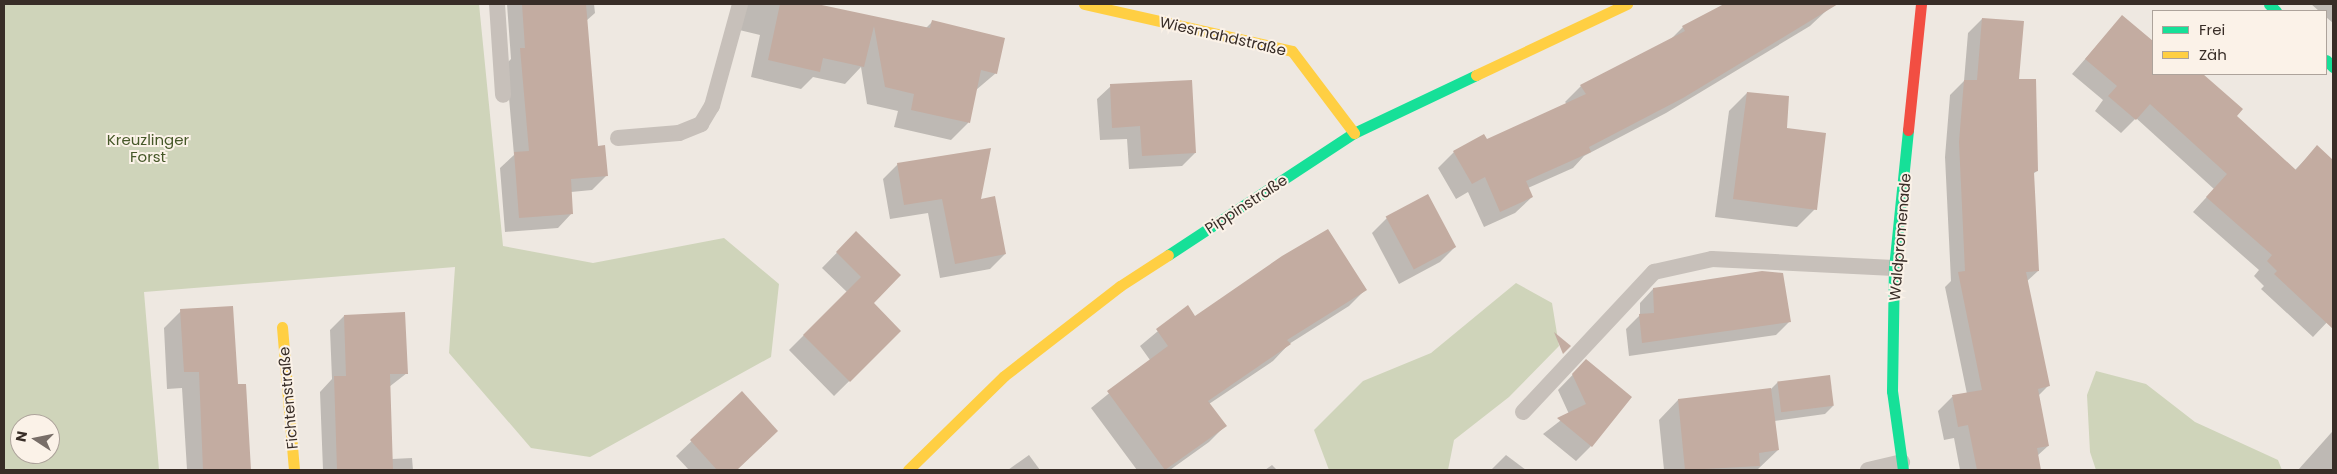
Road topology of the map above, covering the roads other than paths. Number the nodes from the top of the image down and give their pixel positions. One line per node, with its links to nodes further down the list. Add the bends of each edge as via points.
1 (497, 4): 6 (lane)
2 (740, 4): 8 (lane, via 712,106 701,124 678,133)
3 (1084, 4): 7 (street, Wiesmahdstraße, via 1292,51)
4 (1627, 4): 7 (street, Pippinstraße)
5 (1921, 4): 9 (street, Waldpromenade)
6 (503, 95)
7 (1354, 133): 14 (street, Pippinstraße, via 1120,286 1004,376)
8 (618, 138)
9 (1894, 268): 11 (lane, via 1712,260 1654,272); 12 (street, Waldpromenade, via 1892,391)
10 (282, 327): 13 (street, Fichtenstraße)
11 (1523, 412)
12 (1902, 466): 15 (lane)
13 (294, 470)
14 (908, 470)
15 (1868, 470)

